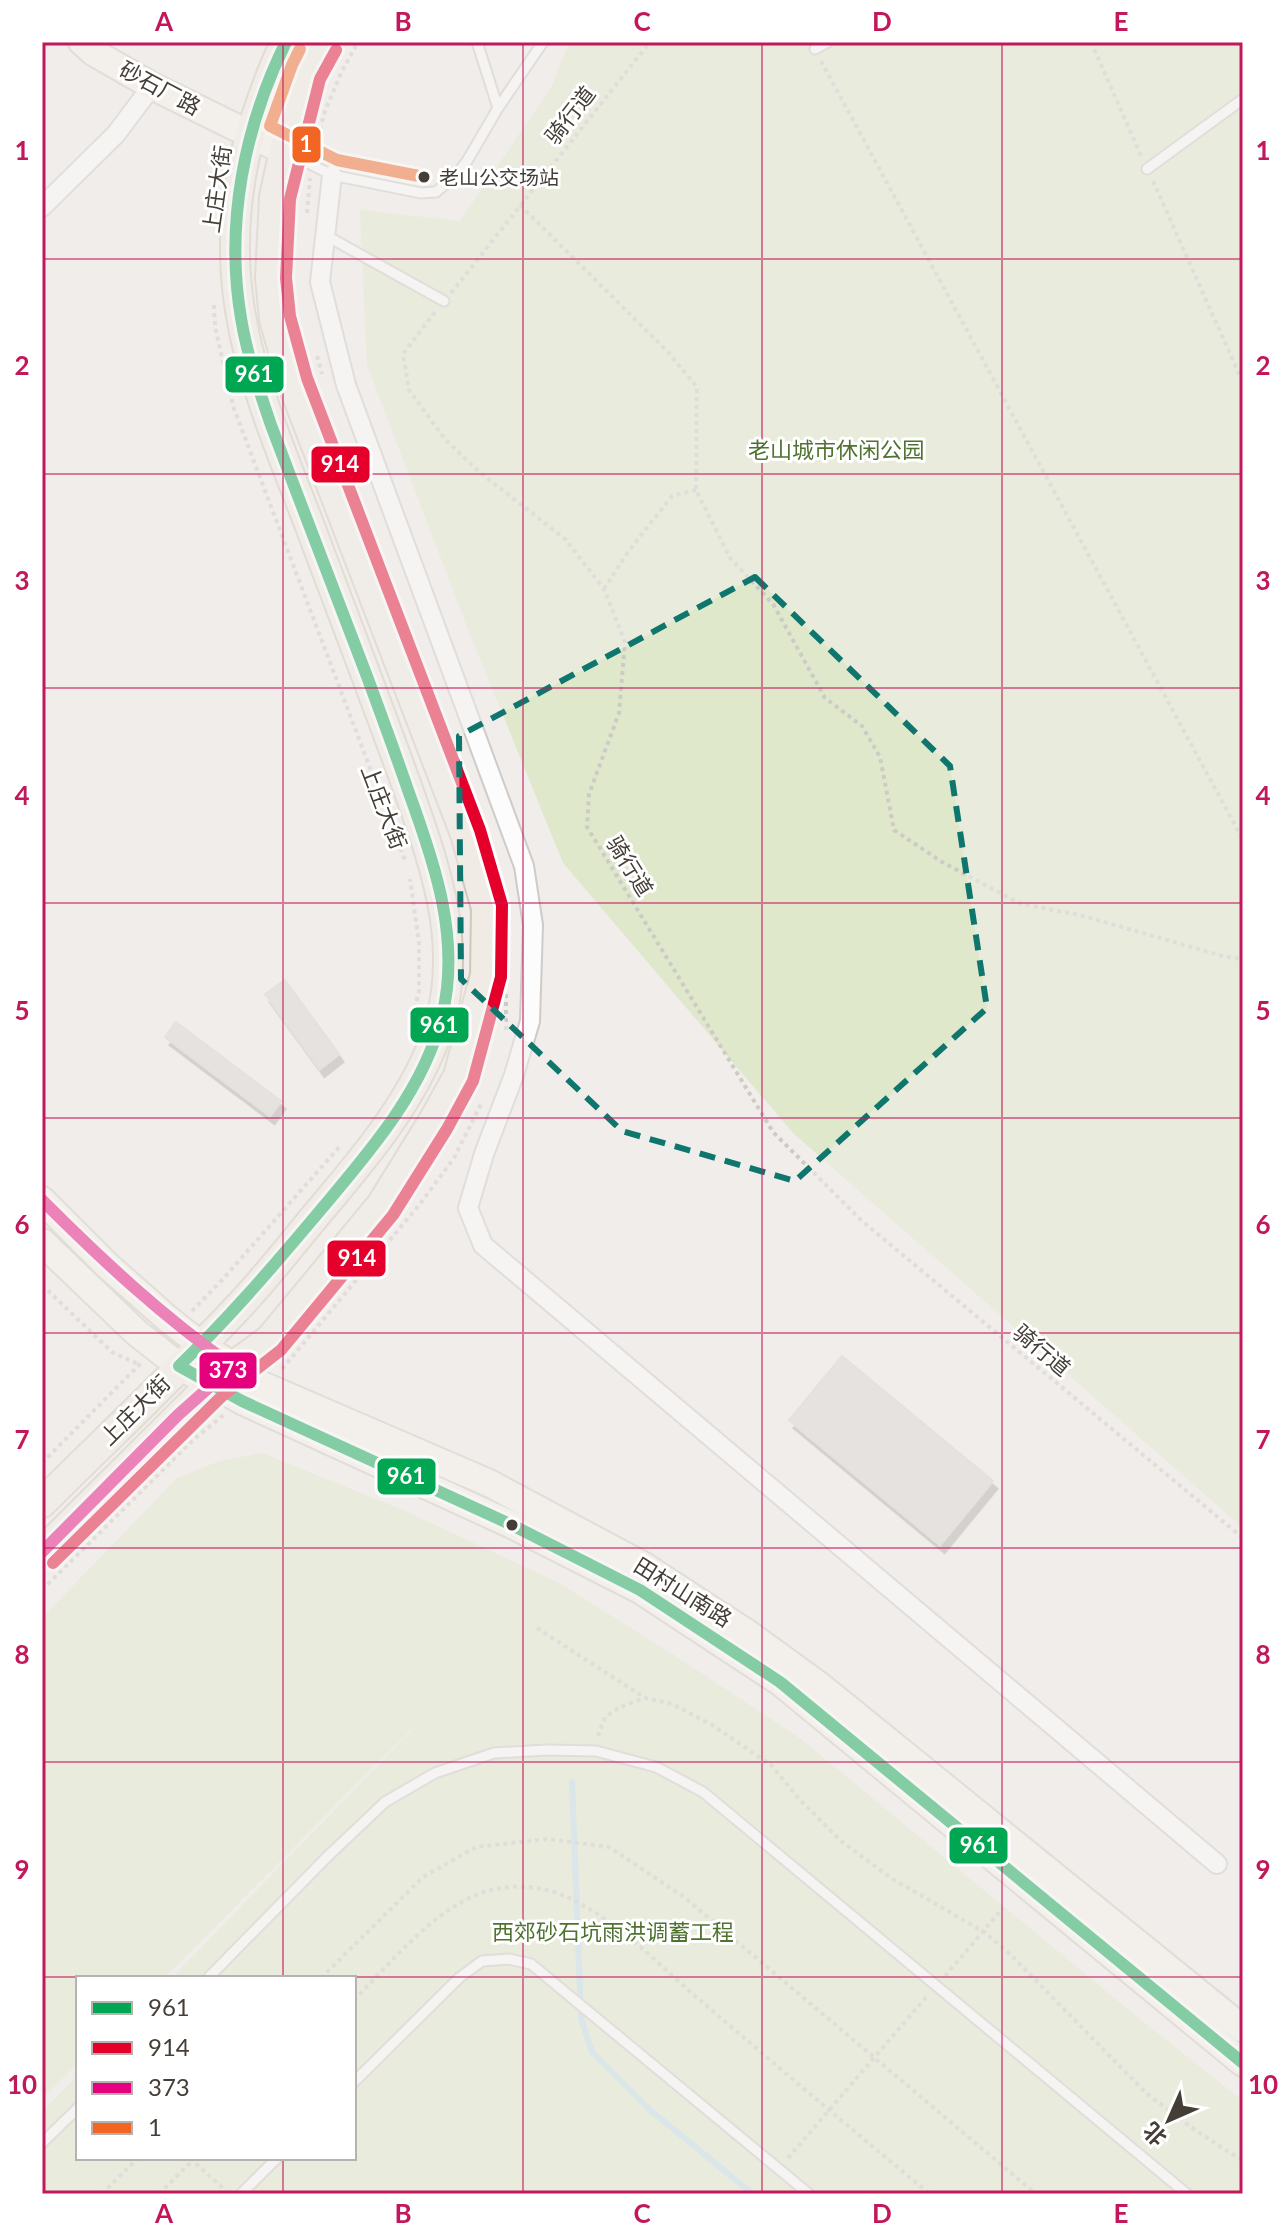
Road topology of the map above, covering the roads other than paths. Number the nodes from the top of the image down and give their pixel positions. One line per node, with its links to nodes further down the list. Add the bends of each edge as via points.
1 (82, 42): 8 (main road, 砂石厂路)
2 (286, 42): 11 (main road, 上庄大街)
3 (322, 42): 12 (main road, 上庄大街, via 305,73)
4 (477, 42): 10 (lane)
5 (543, 42): 10 (lane)
6 (828, 42): 7 (lane)
7 (815, 49)
8 (152, 86): 11 (main road, 砂石厂路); 15 (street, via 116,134)
9 (1243, 99): 13 (lane)
10 (498, 108): 14 (lane, via 467,161 436,192)
11 (250, 134): 12 (main road, 砂石厂路); 20 (main road, 上庄大街, via 235,234 241,321 276,437 433,859 447,917 449,979 430,1053 393,1119 244,1301)
12 (284, 151): 14 (lane); 22 (main road, 上庄大街, via 274,197 274,319 292,383 465,834 486,908 485,975 458,1076 381,1205 270,1339)
13 (1147, 169)
14 (332, 175): 16 (street)
15 (42, 207)
16 (325, 235): 17 (lane); 27 (street, via 320,282 346,385 524,866 533,925 530,1021 468,1208 483,1245)
17 (444, 301)
18 (42, 1200): 20 (main road, 田村山南路, via 109,1267)
19 (42, 1242): 21 (main road, 田村山南路)
20 (201, 1345): 21 (main road, 上庄大街); 22 (main road, 田村山南路)
21 (179, 1366): 23 (main road, 田村山南路); 25 (main road, 上庄大街)
22 (233, 1366): 23 (main road, 上庄大街); 24 (main road, 田村山南路)
23 (211, 1384): 24 (main road, 田村山南路); 26 (main road, 上庄大街)
24 (252, 1393): 29 (main road, 田村山南路, via 489,1483 644,1566 820,1686); 30 (main road, 田村山南路, via 640,1590 780,1682)
25 (42, 1503)
26 (42, 1552)
27 (1217, 1864)
28 (210, 1976): 37 (lane, via 385,1802 435,1773 494,1753 596,1751 656,1767 703,1792)
29 (1243, 2029)
30 (1243, 2063)
31 (356, 2080): 36 (lane, via 482,1961 531,1964)
32 (76, 2110): 33 (lane)
33 (42, 2143)
34 (275, 2160): 35 (lane)
35 (241, 2194)
36 (809, 2194)
37 (1187, 2194)

